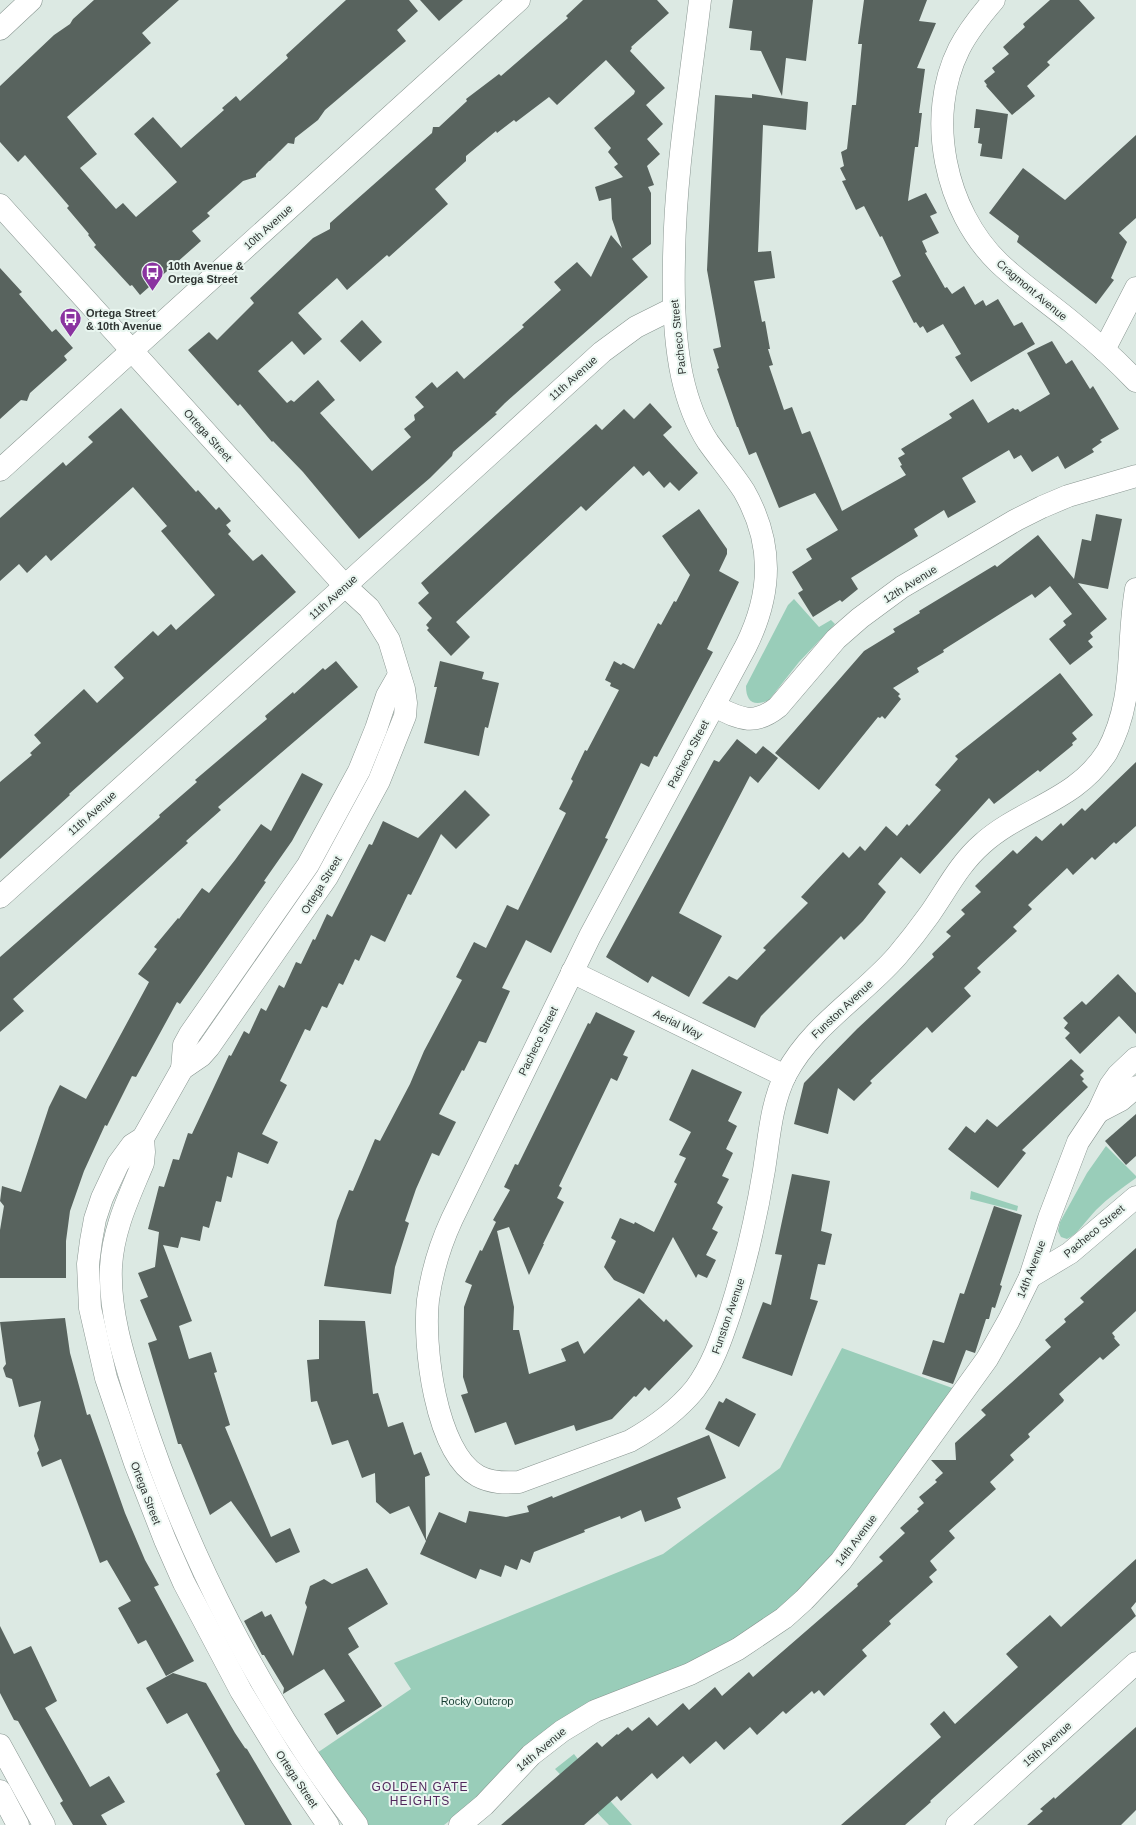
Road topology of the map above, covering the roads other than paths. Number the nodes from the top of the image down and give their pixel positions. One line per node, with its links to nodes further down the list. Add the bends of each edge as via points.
1 (31, 0): 5 (street)
2 (519, 0): 10 (street, 10th Avenue)
3 (700, 0): 8 (street, Pacheco Street, via 676,198)
4 (994, 0): 9 (street, Cragmont Avenue, via 969,31 958,50 947,87 942,123 943,145 954,190 963,213 979,240 998,262)
5 (0, 29)
6 (0, 205): 10 (street, Ortega Street)
7 (1136, 288): 9 (street)
8 (674, 308): 14 (street, 11th Avenue, via 636,327 602,352); 16 (street, Pacheco Street, via 678,355 688,400 707,440 753,508 765,548 766,587 757,624)
9 (1104, 350): 11 (street, Cragmont Avenue)
10 (132, 351): 12 (street, 10th Avenue); 14 (street, Ortega Street)
11 (1136, 381)
12 (0, 470)
13 (1136, 476): 16 (street, 12th Avenue, via 1068,496 1042,507 902,587 860,618 836,640 770,714 752,719 733,715)
14 (345, 586): 17 (street, 11th Avenue); 23 (street, Ortega Street, via 369,608 380,623 396,657 399,675 387,696 369,748 343,803 288,896 190,1034 184,1045 182,1069)
15 (1136, 589): 20 (street, Funston Avenue, via 1132,615 1129,697 1124,716 1108,752 1081,782 981,844 955,874 929,915 896,957 823,1025 797,1055)
16 (714, 706): 18 (street, Pacheco Street)
17 (0, 897)
18 (572, 972): 20 (street, Aerial Way); 26 (street, Pacheco Street, via 452,1219 432,1275 427,1329 430,1376 450,1440 463,1461)
19 (1136, 1058): 22 (street, 14th Avenue, via 1110,1086)
20 (785, 1076): 26 (street, Funston Avenue, via 774,1107 758,1207 743,1272 715,1354 697,1386 674,1411 630,1441 519,1482 490,1481)
21 (1136, 1087): 22 (street, via 1121,1100)
22 (1098, 1112): 25 (street, 14th Avenue, via 1075,1149)
23 (143, 1138): 32 (street, Ortega Street, via 132,1145 118,1164 95,1219 88,1264 90,1308 100,1353 120,1421 147,1495 199,1614 257,1718); 33 (street, Ortega Street, via 142,1163 118,1225 111,1265 113,1305 128,1371 186,1531 223,1610 260,1680 319,1772)
24 (1136, 1197): 25 (street, Pacheco Street, via 1070,1253)
25 (1030, 1277): 34 (street, 14th Avenue, via 987,1359 841,1562 804,1600 762,1634 714,1662 596,1711 562,1731 531,1755 484,1805)
26 (477, 1475)
27 (1136, 1664): 35 (street, 15th Avenue)
28 (0, 1745): 31 (street)
29 (0, 1791): 30 (street)
30 (18, 1825)
31 (44, 1825)
32 (328, 1825)
33 (357, 1825)
34 (460, 1825)
35 (958, 1825)

